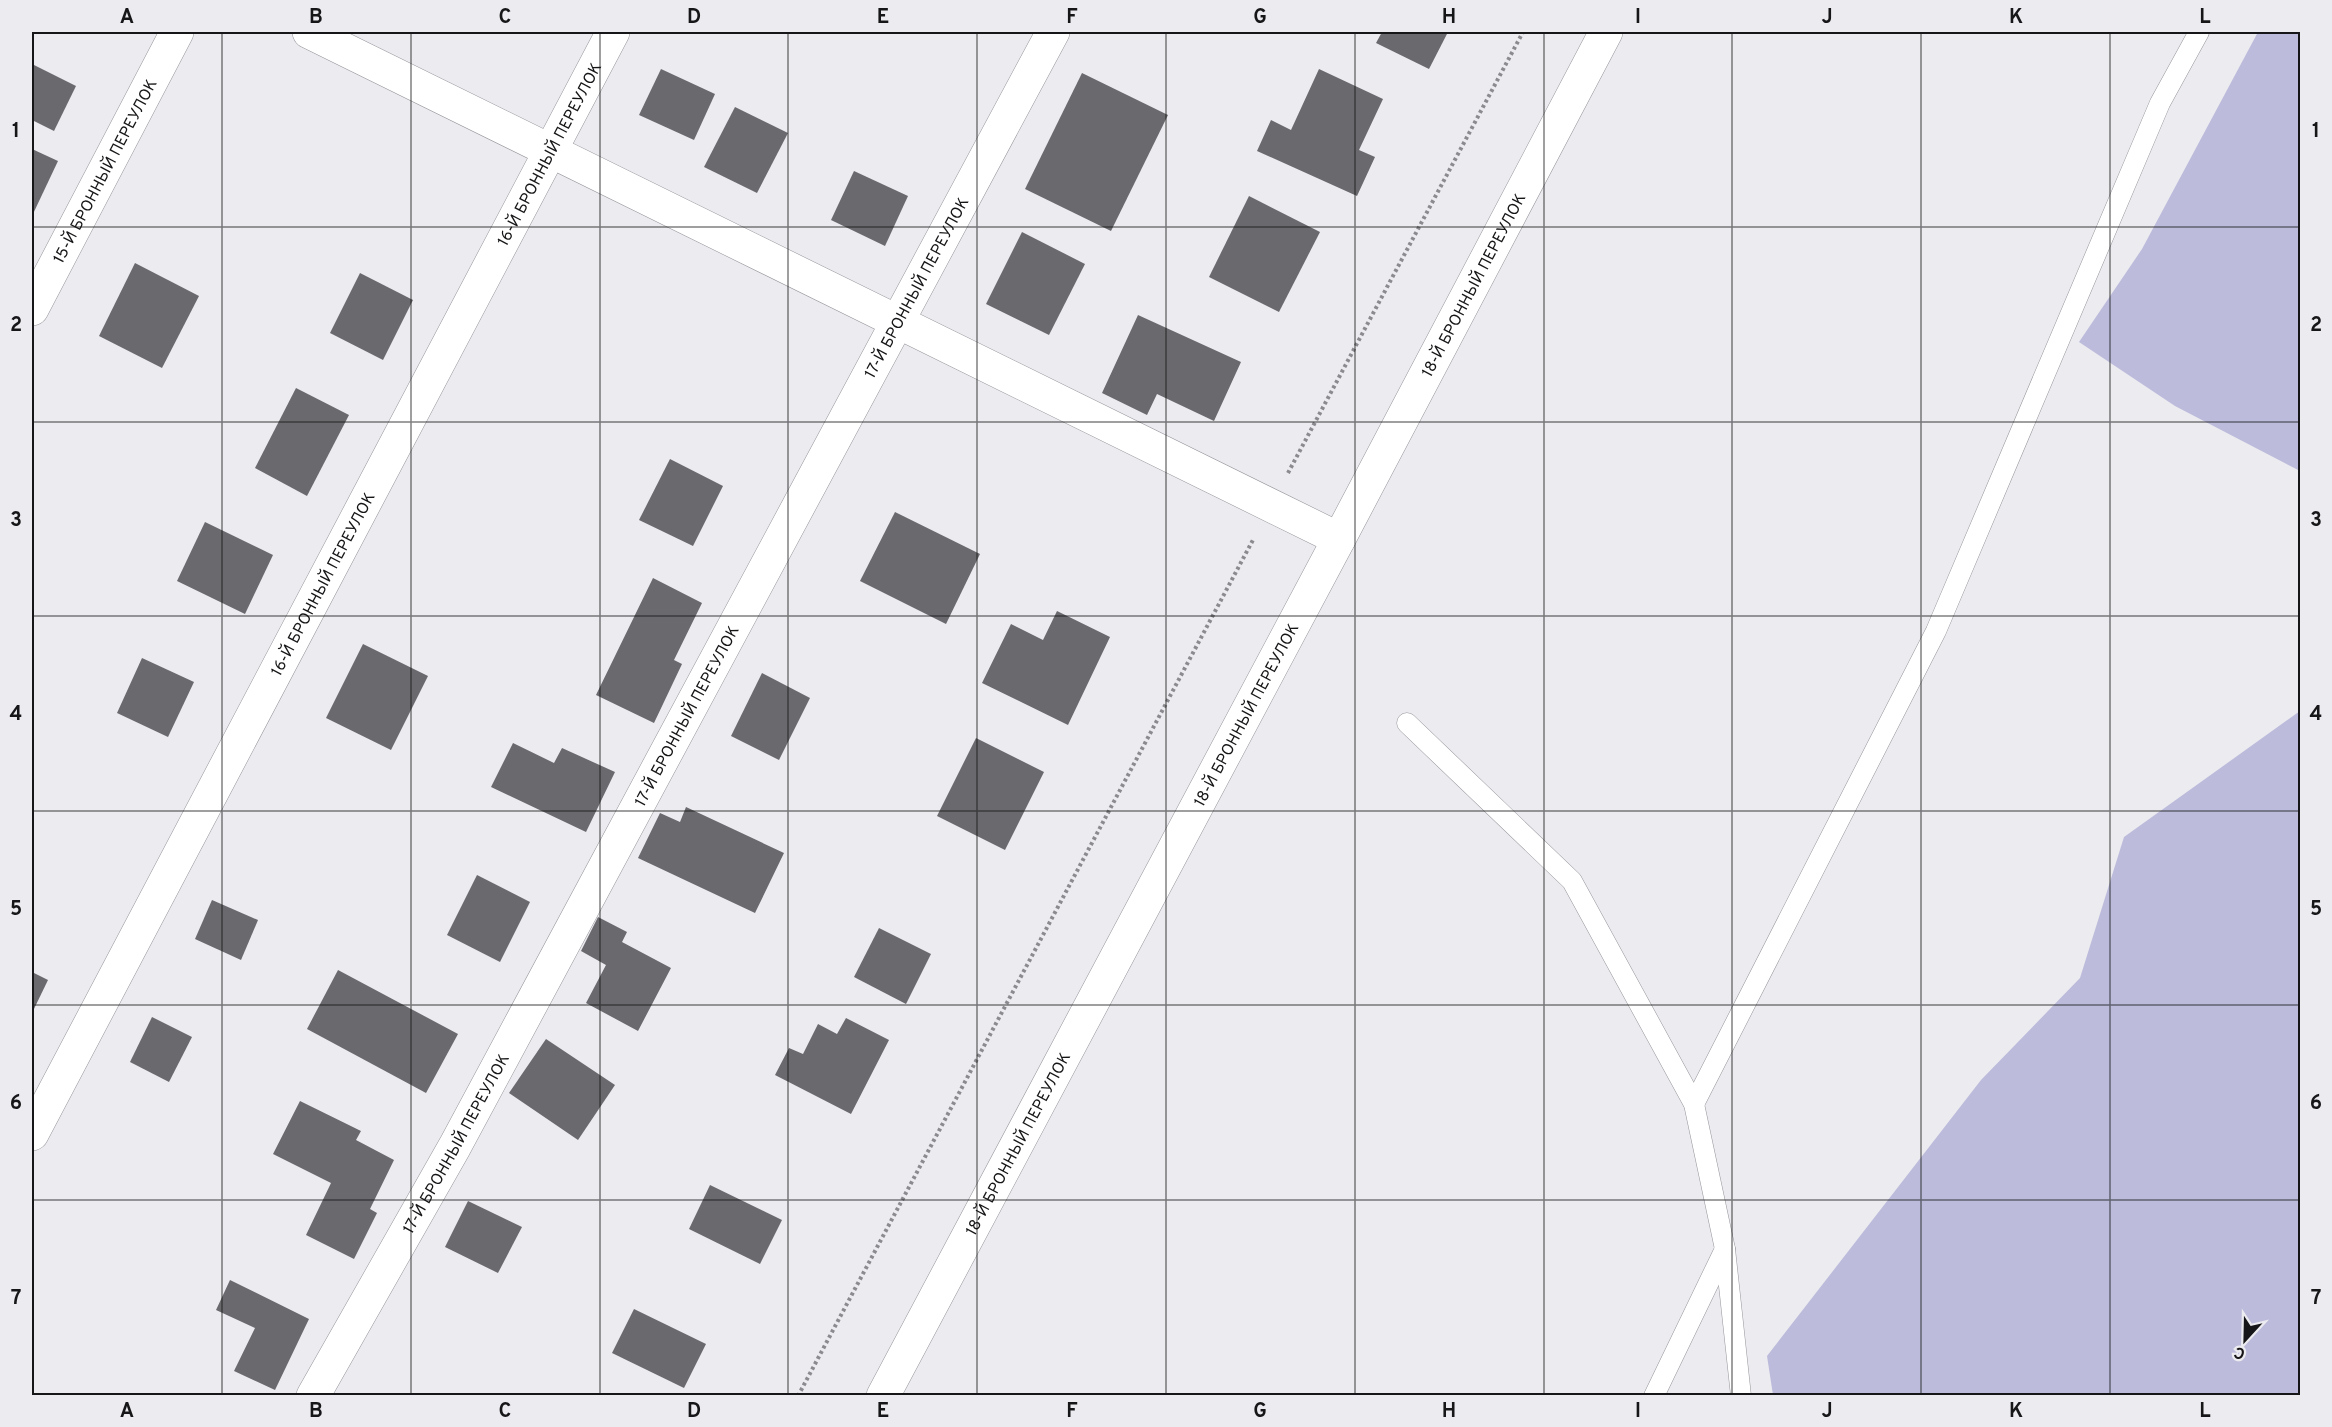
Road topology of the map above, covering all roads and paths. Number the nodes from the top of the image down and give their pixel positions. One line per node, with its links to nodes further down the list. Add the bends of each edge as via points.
1 (177, 32): 9 (street, 15-Й БРОННЫЙ ПЕРЕУЛОК)
2 (309, 32): 8 (street)
3 (613, 32): 8 (street, 16-Й БРОННЫЙ ПЕРЕУЛОК)
4 (1053, 32): 10 (street, 17-Й БРОННЫЙ ПЕРЕУЛОК)
5 (1523, 32): 11 (path)
6 (1606, 32): 12 (street, 18-Й БРОННЫЙ ПЕРЕУЛОК)
7 (2199, 32): 14 (lane, via 2160,104 1935,631)
8 (550, 151): 10 (street); 15 (street, 16-Й БРОННЫЙ ПЕРЕУЛОК)
9 (32, 309)
10 (898, 321): 11 (street); 17 (street, 17-Й БРОННЫЙ ПЕРЕУЛОК, via 455,1146)
11 (1272, 505): 12 (street); 18 (path)
12 (1339, 539): 19 (street, 18-Й БРОННЫЙ ПЕРЕУЛОК)
13 (1407, 723): 14 (lane, via 1572,881)
14 (1694, 1104): 16 (lane)
15 (32, 1134)
16 (1725, 1249): 20 (lane); 21 (lane)
17 (313, 1395)
18 (798, 1395)
19 (883, 1395)
20 (1654, 1395)
21 (1741, 1395)

